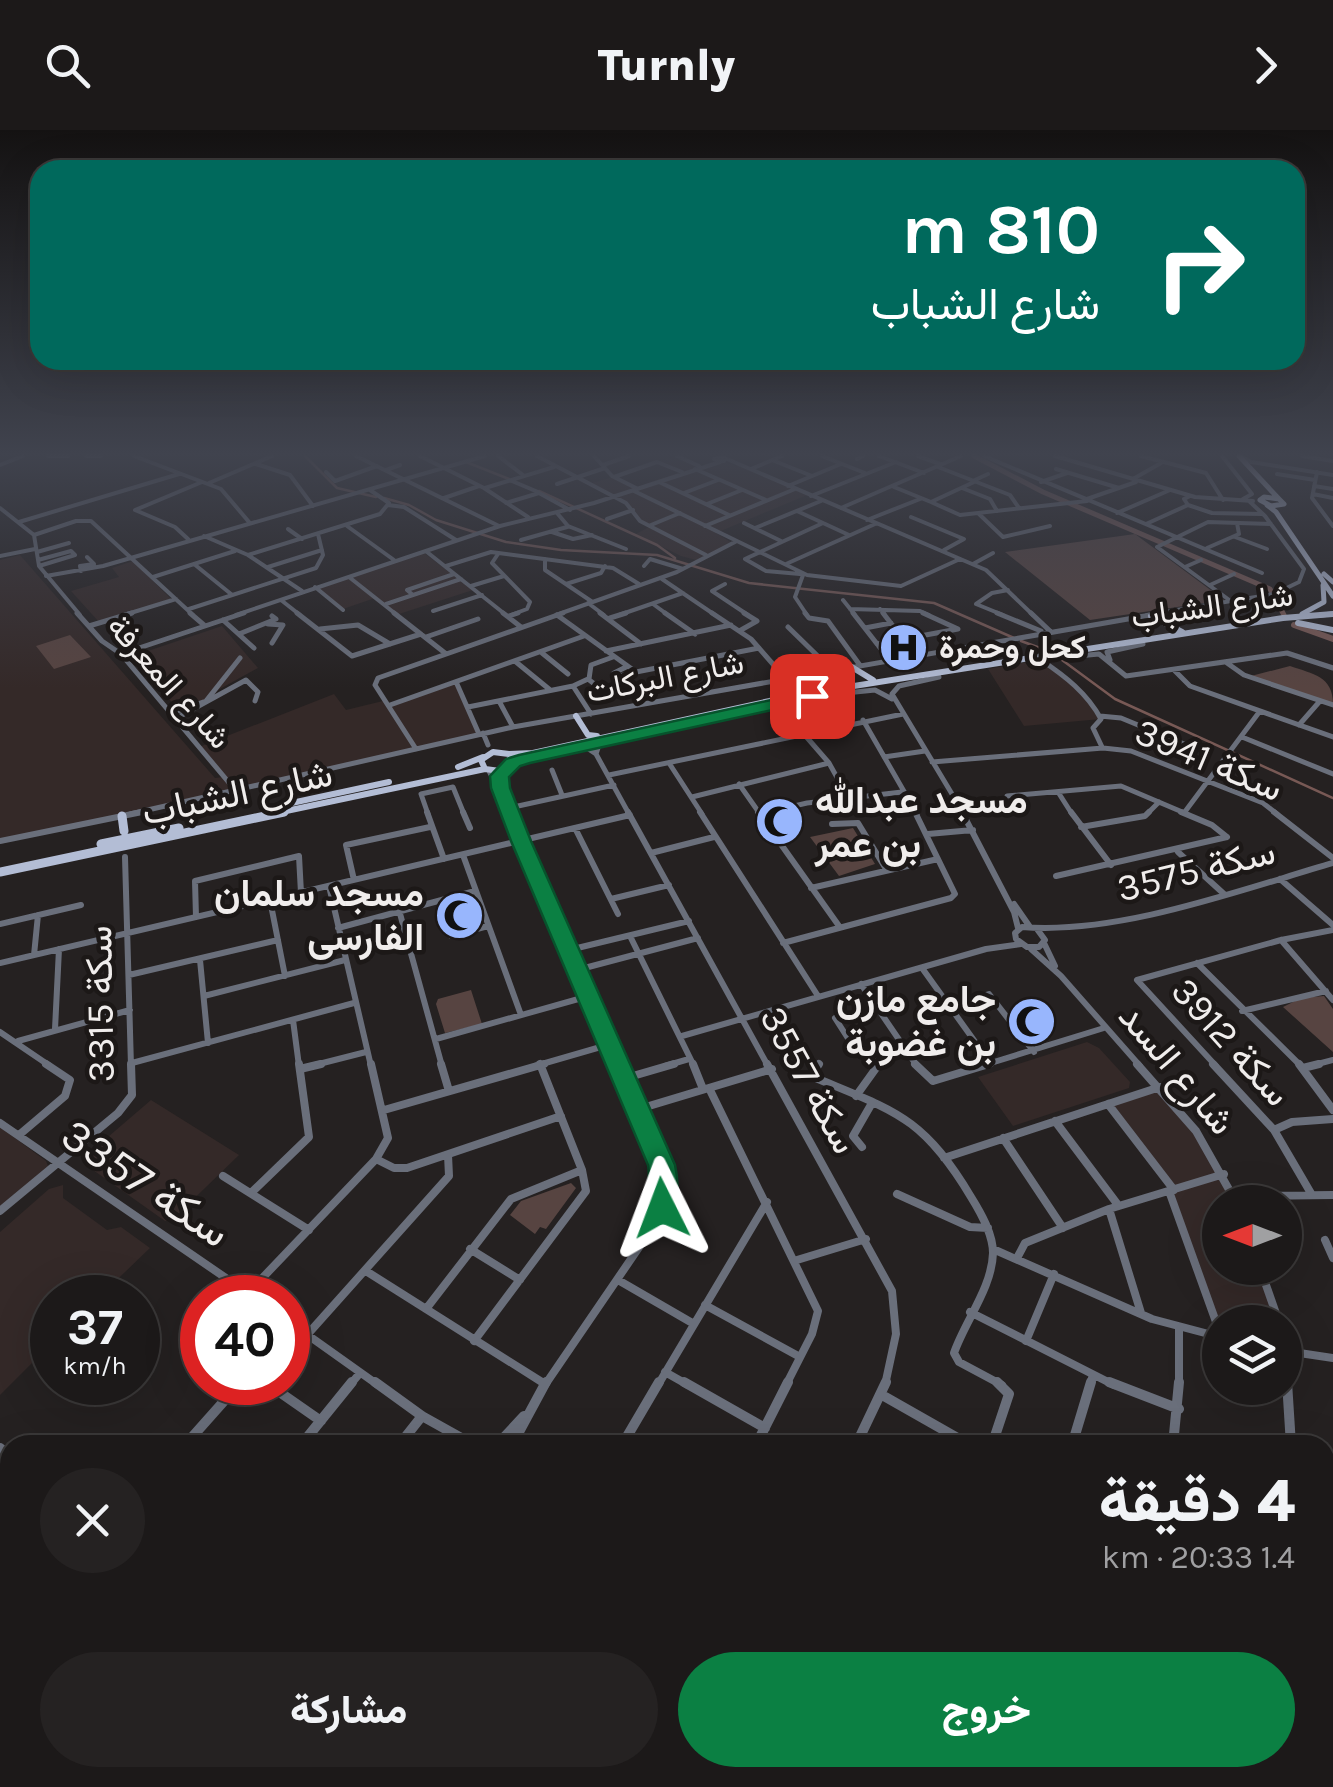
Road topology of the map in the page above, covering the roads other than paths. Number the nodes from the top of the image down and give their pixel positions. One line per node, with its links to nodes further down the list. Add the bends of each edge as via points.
1 (104, 533): 54 (street)
2 (182, 533): 32 (street)
3 (208, 533): 27 (street)
4 (295, 533): 33 (street)
5 (357, 533): 56 (street)
6 (445, 533): 35 (street)
7 (479, 533): 35 (street)
8 (546, 533): 34 (street)
9 (555, 533): 28 (street)
10 (588, 533): 28 (street)
11 (664, 533): 52 (street)
12 (719, 533): 37 (street)
13 (766, 533): 36 (street)
14 (799, 533): 36 (street)
15 (846, 533): 29 (street)
16 (854, 533): 29 (street)
17 (899, 533): 46 (street)
18 (950, 533): 46 (street, via 964,539)
19 (1167, 533): 31 (street)
20 (1184, 533): 31 (street)
21 (1238, 533): 30 (street)
22 (1279, 533): 100 (street, شارع البركات, via 1303,577 1274,594)
23 (1289, 533): 80 (main road)
24 (1295, 533): 80 (main road)
25 (34, 534): 43 (street, شارع المعرفة)
26 (318, 534): 33 (street); 42 (street)
27 (202, 535): 32 (street); 44 (street)
28 (593, 535): 39 (street)
29 (850, 535): 62 (street)
30 (1234, 536): 40 (street); 41 (street)
31 (1176, 537): 40 (street); 67 (street, via 1157,547)
32 (188, 539): 54 (street)
33 (302, 539): 50 (street)
34 (522, 540)
35 (457, 541): 45 (street)
36 (782, 541): 47 (street)
37 (735, 542): 47 (street); 52 (street)
38 (69, 543): 43 (street)
39 (626, 548)
40 (1206, 549): 70 (street)
41 (1267, 549)
42 (322, 550): 66 (street); 78 (street, via 318,567)
43 (36, 551): 51 (street); 59 (street, شارع المعرفة)
44 (236, 551): 50 (street); 60 (street)
45 (426, 551): 56 (street); 63 (street)
46 (943, 551): 55 (street)
47 (758, 552): 62 (street); 73 (street, via 746,562)
48 (993, 553): 61 (street)
49 (499, 554): 57 (street); 63 (street, via 485,552); 76 (street, via 492,563)
50 (248, 555): 66 (street)
51 (0, 556)
52 (707, 556): 68 (street)
53 (87, 557): 69 (street, via 94,564)
54 (134, 557): 69 (street); 77 (street)
55 (960, 558): 61 (street); 73 (street, via 901,586)
56 (395, 560): 75 (street)
57 (545, 560): 64 (street); 82 (street, via 542,567)
58 (1201, 560): 67 (street)
59 (38, 563): 59 (street, via 75,555 71,552); 74 (street, شارع المعرفة)
60 (194, 564): 77 (street); 92 (street)
61 (973, 564): 89 (street)
62 (785, 565): 73 (street)
63 (446, 566): 71 (street)
64 (604, 566): 82 (street); 85 (street)
65 (644, 566): 68 (street, via 650,560)
66 (267, 568): 78 (street)
67 (1184, 568): 86 (street)
68 (684, 570): 79 (street)
69 (81, 571): 74 (street)
70 (1262, 572)
71 (456, 573): 81 (street); 94 (street, via 408,589)
72 (1234, 574): 86 (street)
73 (805, 575): 157 (street, via 794,597 810,618 828,621)
74 (46, 576): 123 (street, شارع المعرفة)
75 (348, 576): 88 (street); 101 (street)
76 (505, 576): 87 (street); 110 (street, via 530,605)
77 (153, 577): 96 (street)
78 (283, 578): 90 (street); 92 (street)
79 (661, 578): 85 (street); 91 (street)
80 (1323, 578): 84 (main road); 95 (main road); 117 (main road, via 1326,598 1320,607)
81 (462, 579): 87 (street); 94 (street)
82 (565, 584): 99 (street)
83 (726, 584): 130 (street, via 712,591 757,621)
84 (1333, 584)
85 (640, 585): 99 (street)
86 (1210, 585): 100 (street)
87 (471, 586): 93 (street)
88 (315, 588): 90 (street); 106 (street)
89 (1009, 590): 131 (street); 131 (street, via 976,604)
90 (303, 592): 97 (street)
91 (683, 593): 102 (street); 122 (street)
92 (232, 595): 103 (street)
93 (483, 595): 107 (street); 110 (street)
94 (412, 596): 101 (street)
95 (1333, 596)
96 (177, 598): 103 (street); 123 (street)
97 (280, 599): 115 (street); 129 (street)
98 (843, 600): 104 (street)
99 (590, 602): 108 (street); 112 (street)
100 (1233, 602): 111 (street, شارع البركات)
101 (386, 604): 134 (street)
102 (652, 604): 112 (street); 133 (street)
103 (189, 609): 121 (street)
104 (850, 609): 105 (street); 128 (street)
105 (880, 609): 119 (street); 136 (street, via 920,612 958,629)
106 (343, 610)
107 (433, 611)
108 (556, 614): 127 (street); 135 (street)
109 (272, 616): 118 (street)
110 (508, 616): 127 (street)
111 (1151, 616): 126 (main road); 131 (street, شارع البركات)
112 (610, 618): 139 (street)
113 (478, 619): 134 (street)
114 (1333, 619): 117 (main road, شارع الشباب)
115 (222, 620): 121 (street); 132 (street)
116 (250, 620): 124 (street)
117 (1287, 620): 120 (main road, شارع الشباب); 141 (main road, شارع الشباب)
118 (266, 624): 124 (street); 137 (street, via 284,625)
119 (892, 624): 128 (street); 136 (street)
120 (1245, 624): 126 (main road, via 1185,632); 144 (main road, شارع الشباب)
121 (204, 625): 147 (street)
122 (732, 625): 130 (street); 133 (street)
123 (88, 626): 147 (street, شارع المعرفة)
124 (259, 626): 132 (street)
125 (788, 626): 160 (street)
126 (1164, 626): 144 (main road, via 1163,635)
127 (521, 627): 148 (street)
128 (864, 628): 140 (street)
129 (318, 629): 138 (street, via 363,624); 138 (street, via 352,656)
130 (740, 630): 143 (street)
131 (1047, 632): 151 (street, شارع البركات)
132 (239, 634): 142 (street)
133 (694, 634): 139 (street)
134 (423, 636): 138 (street); 148 (street)
135 (585, 636): 145 (street); 146 (street)
136 (904, 640): 140 (street)
137 (272, 643)
138 (390, 644)
139 (642, 644): 145 (street)
140 (877, 644): 151 (street)
141 (1143, 644): 152 (main road, شارع الشباب); 155 (street, via 1108,652)
142 (254, 648)
143 (759, 648): 162 (street); 166 (street)
144 (1087, 649): 168 (main road, شارع الشباب)
145 (605, 651): 149 (street)
146 (541, 652): 154 (street); 163 (street)
147 (121, 654): 183 (street, شارع المعرفة)
148 (446, 654): 177 (street, via 378,678 375,685)
149 (613, 657): 158 (street); 167 (street, via 591,665)
150 (240, 658): 183 (street, via 206,700)
151 (889, 658): 157 (street, شارع البركات)
152 (1056, 658): 153 (main road, شارع الشباب); 155 (street, via 1096,654)
153 (1041, 660): 165 (main road, شارع الشباب); 185 (street)
154 (516, 662): 169 (street); 172 (street)
155 (1110, 662): 161 (street, via 1126,676)
156 (1226, 662): 159 (street, via 1287,653); 161 (street); 175 (street, via 1244,675)
157 (854, 665): 160 (street, شارع البركات); 164 (main road)
158 (626, 666): 162 (street); 162 (street, via 614,673)
159 (1333, 668)
160 (831, 669): 166 (street, شارع البركات)
161 (1174, 670): 181 (street, via 1190,686)
162 (636, 672)
163 (568, 674)
164 (859, 674): 168 (main road); 173 (main road, via 864,681)
165 (939, 677): 173 (main road, شارع الشباب); 180 (street, via 893,689)
166 (785, 678): 182 (street, شارع البركات)
167 (589, 679): 170 (street); 171 (street)
168 (896, 679): 173 (main road, شارع الشباب)
169 (457, 684): 177 (street); 179 (street)
170 (573, 686): 172 (street); 182 (street)
171 (597, 686)
172 (550, 690): 174 (street)
173 (838, 690): 180 (street, via 880,690); 190 (main road, شارع الشباب); 193 (main road, شارع الشباب)
174 (499, 701): 179 (street); 188 (street)
175 (1320, 701): 178 (street); 187 (street)
176 (254, 702): 183 (street, via 258,692 246,680)
177 (390, 705): 197 (street)
178 (1333, 705)
179 (468, 707): 192 (street)
180 (901, 711): 186 (street); 199 (street)
181 (1260, 711): 187 (street); 194 (street)
182 (590, 714): 184 (street, شارع البركات)
183 (172, 716): 216 (street, شارع المعرفة)
184 (576, 716): 188 (street, شارع البركات); 189 (main road)
185 (1100, 716): 198 (street, via 1094,728); 202 (street)
186 (863, 720): 191 (street); 205 (street)
187 (1299, 725): 195 (street)
188 (513, 727): 192 (street, شارع البركات)
189 (582, 730): 190 (main road, via 594,736); 200 (main road, via 585,738)
190 (630, 731): 200 (main road, شارع الشباب)
191 (803, 733): 209 (street); 210 (street)
192 (481, 734): 196 (street); 197 (street, شارع البركات)
193 (642, 734): 200 (main road, شارع الشباب); 203 (street, via 599,746)
194 (1242, 737): 214 (street); 217 (street)
195 (1333, 737)
196 (488, 745)
197 (414, 746): 201 (street)
198 (1103, 748): 207 (street, سكة 3941); 217 (street, سكة 3941, via 1132,751)
199 (925, 750): 205 (street); 208 (street)
200 (548, 751): 203 (street, via 587,748); 206 (main road, شارع الشباب)
201 (404, 752): 219 (street)
202 (1206, 753)
203 (596, 754): 215 (street, سكة 3557)
204 (483, 757): 206 (main road, شارع الشباب, via 496,752); 211 (main road, via 480,765); 245 (main road, شارع الشباب)
205 (884, 757): 223 (street)
206 (511, 758): 212 (main road)
207 (956, 761): 208 (street, سكة 3941); 225 (street, via 942,768)
208 (932, 762): 225 (street)
209 (669, 763): 215 (street); 228 (street)
210 (829, 764): 218 (street); 230 (street)
211 (487, 770): 212 (main road, شارع الشباب); 221 (street); 247 (main road, شارع الشباب)
212 (504, 770): 221 (street)
213 (552, 770): 226 (street)
214 (1333, 774)
215 (609, 775): 220 (street, سكة 3557)
216 (227, 780): 219 (street); 222 (street, شارع المعرفة); 229 (street)
217 (1208, 782): 233 (street); 258 (street, سكة 3941, via 1263,803)
218 (739, 784): 228 (street); 234 (street)
219 (263, 786): 222 (street)
220 (614, 786): 226 (street); 235 (street, سكة 3557)
221 (500, 788): 232 (street)
222 (237, 792): 229 (street)
223 (902, 792): 230 (street); 244 (street)
224 (1058, 792): 227 (street); 231 (street, via 1121,786); 239 (street)
225 (950, 793): 242 (street)
226 (562, 794): 232 (street)
227 (1008, 796)
228 (692, 797): 246 (street)
229 (208, 798): 236 (street)
230 (849, 798): 234 (street)
231 (1158, 802): 233 (street); 239 (street, via 1145,816)
232 (508, 808): 248 (street)
233 (1184, 813): 251 (street, via 1227,837)
234 (760, 814): 268 (street)
235 (630, 815): 241 (street); 253 (street, سكة 3557)
236 (122, 816): 243 (main road); 249 (street)
237 (832, 824): 260 (street, via 856,822)
238 (430, 827): 240 (street, via 422,792 453,787); 256 (street); 264 (street, via 346,845)
239 (1081, 827): 259 (street)
240 (470, 828)
241 (575, 828): 248 (street); 272 (street)
242 (973, 830): 244 (street); 265 (street)
243 (124, 831): 245 (main road); 250 (main road)
244 (928, 834): 257 (street)
245 (136, 837): 250 (main road, شارع الشباب)
246 (714, 837): 253 (street); 294 (street)
247 (156, 839): 252 (main road, شارع الشباب); 255 (street)
248 (521, 841): 254 (street); 299 (street)
249 (0, 842)
250 (115, 842): 261 (main road, شارع الشباب)
251 (1177, 851): 259 (street); 271 (street)
252 (93, 852): 255 (street); 261 (main road, شارع الشباب)
253 (651, 854): 266 (street, سكة 3557)
254 (463, 855): 256 (street); 269 (street)
255 (126, 857): 288 (street, سكة 3315)
256 (444, 859): 264 (street)
257 (938, 859): 260 (street); 282 (street, via 951,898)
258 (1333, 860): 263 (street, سكة 3575)
259 (1111, 865): 262 (street)
260 (886, 869): 268 (street)
261 (0, 870)
262 (1056, 876)
263 (1280, 878): 271 (street, سكة 3575); 283 (street)
264 (354, 880): 267 (street)
265 (1000, 882): 285 (street); 287 (street)
266 (669, 885): 272 (street); 279 (street, سكة 3557)
267 (329, 886): 270 (street); 284 (street)
268 (812, 888): 282 (street)
269 (475, 890): 275 (street); 281 (street)
270 (301, 892): 273 (street); 278 (street, via 300,856 195,881)
271 (1225, 894): 286 (street, سكة 3575)
272 (611, 899): 276 (street)
273 (270, 900): 278 (street); 292 (street)
274 (81, 905): 277 (street)
275 (399, 910): 284 (street); 329 (street)
276 (618, 914)
277 (38, 915): 280 (street); 301 (street)
278 (196, 917): 288 (street)
279 (689, 921): 290 (street); 291 (street, سكة 3557)
280 (0, 924)
281 (488, 926): 289 (street); 321 (street)
282 (839, 927): 294 (street)
283 (1333, 927): 293 (street)
284 (338, 928): 303 (street)
285 (1034, 928): 286 (street, سكة 3575); 287 (street, سكة 3575); 295 (street, شارع السد)
286 (1072, 928): 295 (street, سكة 3575)
287 (1016, 931): 296 (street, شارع السد); 297 (street)
288 (127, 933): 298 (street); 308 (street, سكة 3315)
289 (451, 936)
290 (630, 936): 299 (street); 300 (street)
291 (698, 938): 300 (street); 322 (street, سكة 3557)
292 (278, 940): 302 (street); 309 (street)
293 (1281, 940): 305 (street); 312 (street)
294 (783, 942): 315 (street)
295 (1044, 942): 296 (street, سكة 3575); 310 (street, شارع السد)
296 (1024, 946): 297 (street); 310 (street, شارع السد)
297 (986, 949): 306 (street)
298 (59, 950): 301 (street); 326 (street)
299 (569, 950): 307 (street)
300 (640, 954): 307 (street); 328 (street)
301 (34, 955): 304 (street)
302 (200, 960): 308 (street); 313 (street)
303 (345, 960): 309 (street); 317 (street)
304 (0, 963)
305 (1197, 964): 320 (street); 360 (street, سكة 3912, via 1137,980)
306 (922, 968): 311 (street); 318 (street)
307 (578, 970): 314 (street)
308 (129, 975): 319 (street, سكة 3315)
309 (285, 976): 313 (street)
310 (1063, 979): 325 (street, شارع السد)
311 (861, 984): 315 (street); 333 (street)
312 (1326, 991): 316 (street); 320 (street)
313 (204, 996): 331 (street)
314 (588, 996): 321 (street); 332 (street)
315 (818, 996): 322 (street)
316 (1333, 1000)
317 (354, 1003): 324 (street); 334 (street)
318 (952, 1006): 335 (street, via 989,994); 342 (street)
319 (130, 1010): 326 (street); 339 (street, سكة 3315)
320 (1242, 1011): 343 (street)
321 (522, 1015): 329 (street)
322 (744, 1018): 328 (street); 345 (street, سكة 3557)
323 (835, 1018): 338 (street, via 858,1054)
324 (293, 1020): 331 (street); 344 (street)
325 (1104, 1028): 335 (street); 347 (street, شارع السد)
326 (54, 1029): 330 (street)
327 (0, 1032): 330 (street)
328 (682, 1036): 336 (street)
329 (436, 1039): 349 (street)
330 (17, 1042): 361 (street, via 70,1084)
331 (208, 1042): 339 (street)
332 (610, 1044): 341 (street); 346 (street)
333 (902, 1044): 338 (street); 342 (street, via 929,1080)
334 (366, 1052): 344 (street); 354 (street)
335 (1034, 1052): 342 (street)
336 (689, 1059): 346 (street); 348 (street)
337 (1333, 1060): 343 (street)
338 (878, 1062): 350 (street)
339 (132, 1063): 367 (street, سكة 3315, via 134,1090 125,1106)
340 (818, 1063): 350 (street, via 811,1076)
341 (540, 1064): 349 (street); 356 (street)
342 (991, 1064)
343 (1303, 1068): 355 (street)
344 (299, 1069): 373 (street, via 309,1137)
345 (772, 1069): 348 (street); 384 (street, سكة 3557)
346 (626, 1078): 353 (street)
347 (1160, 1087): 352 (street); 369 (street, شارع السد)
348 (706, 1088): 353 (street); 378 (street)
349 (450, 1091): 354 (street)
350 (856, 1096): 351 (street)
351 (872, 1103): 363 (street, via 854,1136); 365 (street, via 914,1123)
352 (1108, 1104): 358 (street); 372 (street)
353 (640, 1108): 396 (street, via 663,1172 663,1202)
354 (384, 1110): 366 (street, via 388,1138)
355 (1333, 1110)
356 (561, 1116): 364 (street); 368 (street)
357 (1333, 1119): 360 (street)
358 (1056, 1121): 362 (street); 379 (street)
359 (0, 1122): 361 (street, سكة 3357)
360 (1274, 1130): 376 (street, سكة 3912)
361 (19, 1136): 367 (street, سكة 3357)
362 (1003, 1138): 365 (street); 382 (street)
363 (862, 1147)
364 (448, 1155): 366 (street, via 403,1168); 391 (street, via 448,1176)
365 (944, 1158): 381 (street)
366 (376, 1160): 383 (street)
367 (58, 1162): 380 (street, سكة 3315); 393 (street, سكة 3357)
368 (582, 1170): 387 (street, via 511,1199); 395 (street, via 584,1195)
369 (1224, 1174): 371 (street, شارع السد); 372 (street)
370 (222, 1176): 373 (street)
371 (1229, 1185)
372 (1171, 1190): 379 (street); 398 (street)
373 (252, 1193): 383 (street)
374 (898, 1194): 381 (street, via 970,1227)
375 (1333, 1194): 376 (street)
376 (1312, 1195): 377 (street)
377 (1302, 1196)
378 (767, 1202): 390 (street); 397 (street)
379 (1113, 1207): 382 (street); 401 (street)
380 (0, 1211)
381 (989, 1228): 386 (street)
382 (1064, 1228): 388 (street, via 1025,1243)
383 (309, 1230): 394 (street)
384 (866, 1239): 390 (street); 416 (street, سكة 3557, via 892,1291 897,1325)
385 (1324, 1240): 389 (street)
386 (994, 1249): 388 (street); 400 (street)
387 (470, 1250): 395 (street); 399 (street)
388 (1017, 1258): 392 (street)
389 (1333, 1258)
390 (797, 1260): 410 (street, via 818,1311)
391 (366, 1272): 399 (street); 404 (street)
392 (1054, 1274): 401 (street); 408 (street)
393 (223, 1275)
394 (270, 1275)
395 (520, 1280): 407 (street)
396 (618, 1280): 402 (street); 415 (street)
397 (706, 1305): 402 (street); 410 (street)
398 (1210, 1305)
399 (426, 1309): 407 (street)
400 (970, 1312): 408 (street); 435 (street, via 955,1358 1010,1394)
401 (1142, 1314): 403 (street)
402 (694, 1324): 412 (street)
403 (1178, 1329): 405 (street); 421 (street)
404 (310, 1332)
405 (1202, 1332)
406 (310, 1337): 413 (street)
407 (474, 1341): 415 (street)
408 (1026, 1341): 414 (street)
409 (1302, 1352): 411 (street)
410 (800, 1357): 424 (street)
411 (1333, 1358)
412 (665, 1372): 424 (street); 431 (street)
413 (360, 1373): 422 (street); 423 (street)
414 (1093, 1374): 421 (street); 436 (street)
415 (545, 1384): 420 (street)
416 (882, 1395): 433 (street, سكة 3557); 434 (street)
417 (221, 1405): 426 (street)
418 (297, 1405): 423 (street)
419 (1288, 1405): 438 (street)
420 (532, 1407): 429 (street); 430 (street)
421 (1179, 1408): 437 (street)
422 (422, 1416): 425 (street); 428 (street)
423 (320, 1421): 427 (street)
424 (765, 1428): 432 (street)
425 (451, 1434)
426 (194, 1435)
427 (309, 1435)
428 (408, 1435)
429 (506, 1435)
430 (517, 1435)
431 (630, 1435)
432 (762, 1435)
433 (861, 1435)
434 (952, 1435)
435 (996, 1435)
436 (1075, 1435)
437 (1175, 1435)
438 (1290, 1435)

